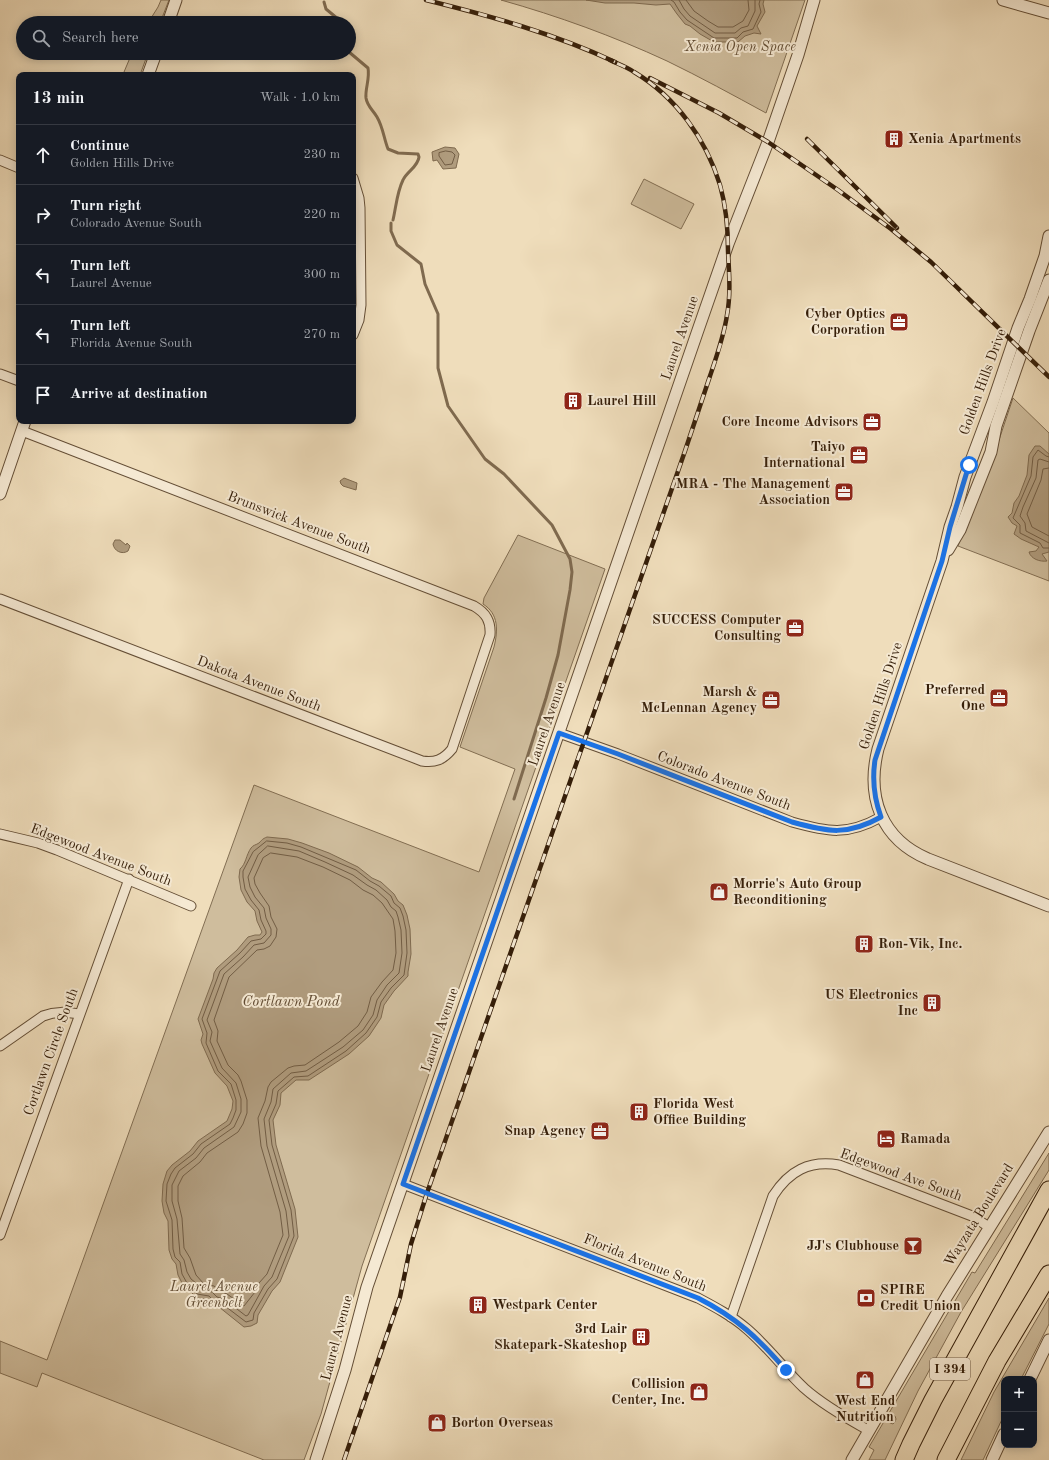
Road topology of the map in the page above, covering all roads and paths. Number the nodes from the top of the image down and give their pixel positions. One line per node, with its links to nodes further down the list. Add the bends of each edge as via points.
1 (176, 0): 5 (street)
2 (814, 0): 21 (street, Laurel Avenue, via 798,55 728,244)
3 (1003, 0): 4 (street)
4 (1049, 13)
5 (170, 16)
6 (153, 60): 7 (street)
7 (149, 72)
8 (0, 160): 9 (street)
9 (16, 167)
10 (356, 186): 13 (street, via 360,208 361,305)
11 (1049, 236): 18 (street, Golden Hills Drive, via 1045,256 965,477)
12 (1049, 280): 18 (street, Golden Hills Drive, via 996,426 991,452 960,530)
13 (356, 328)
14 (0, 374): 15 (street)
15 (16, 380)
16 (24, 426): 17 (street); 20 (street, Brunswick Avenue South, via 481,610 488,618 491,629)
17 (0, 494)
18 (942, 561): 22 (street, Golden Hills Drive, via 875,760 873,777)
19 (0, 599): 20 (street, Dakota Avenue South, via 431,763 447,756 455,742)
20 (471, 696)
21 (559, 733): 22 (street, Colorado Avenue South, via 813,828 846,830 871,823); 30 (street, Laurel Avenue)
22 (881, 817): 26 (street, Golden Hills Drive, via 903,845 918,855)
23 (0, 834): 24 (street, Edgewood Avenue South, via 38,843)
24 (128, 879): 25 (street, Edgewood Avenue South); 27 (street, Cortlawn Circle South)
25 (191, 906)
26 (1049, 906)
27 (79, 1014): 28 (street, via 47,1014); 34 (street, Cortlawn Circle South)
28 (0, 1046)
29 (1049, 1132): 33 (street, Wayzata Boulevard)
30 (403, 1184): 37 (street, Florida Avenue South, via 698,1298); 42 (street, Laurel Avenue, via 367,1287 345,1370)
31 (1049, 1190): 36 (highway)
32 (1049, 1206): 36 (highway, I 394)
33 (989, 1227): 37 (street, Edgewood Ave South, via 972,1216 838,1165 824,1163 806,1167 784,1180 773,1196); 40 (street, Wayzata Boulevard)
34 (0, 1235)
35 (1049, 1274): 45 (highway, I 394, via 997,1361)
36 (1000, 1280): 44 (highway, I 394, via 932,1400)
37 (731, 1317): 40 (street, Florida Avenue South, via 763,1344 805,1389 833,1410)
38 (1049, 1340): 39 (street)
39 (1031, 1376)
40 (868, 1430): 43 (street, Wayzata Boulevard)
41 (1001, 1440): 46 (street)
42 (316, 1460)
43 (852, 1460)
44 (904, 1460)
45 (946, 1460)
46 (992, 1460)

